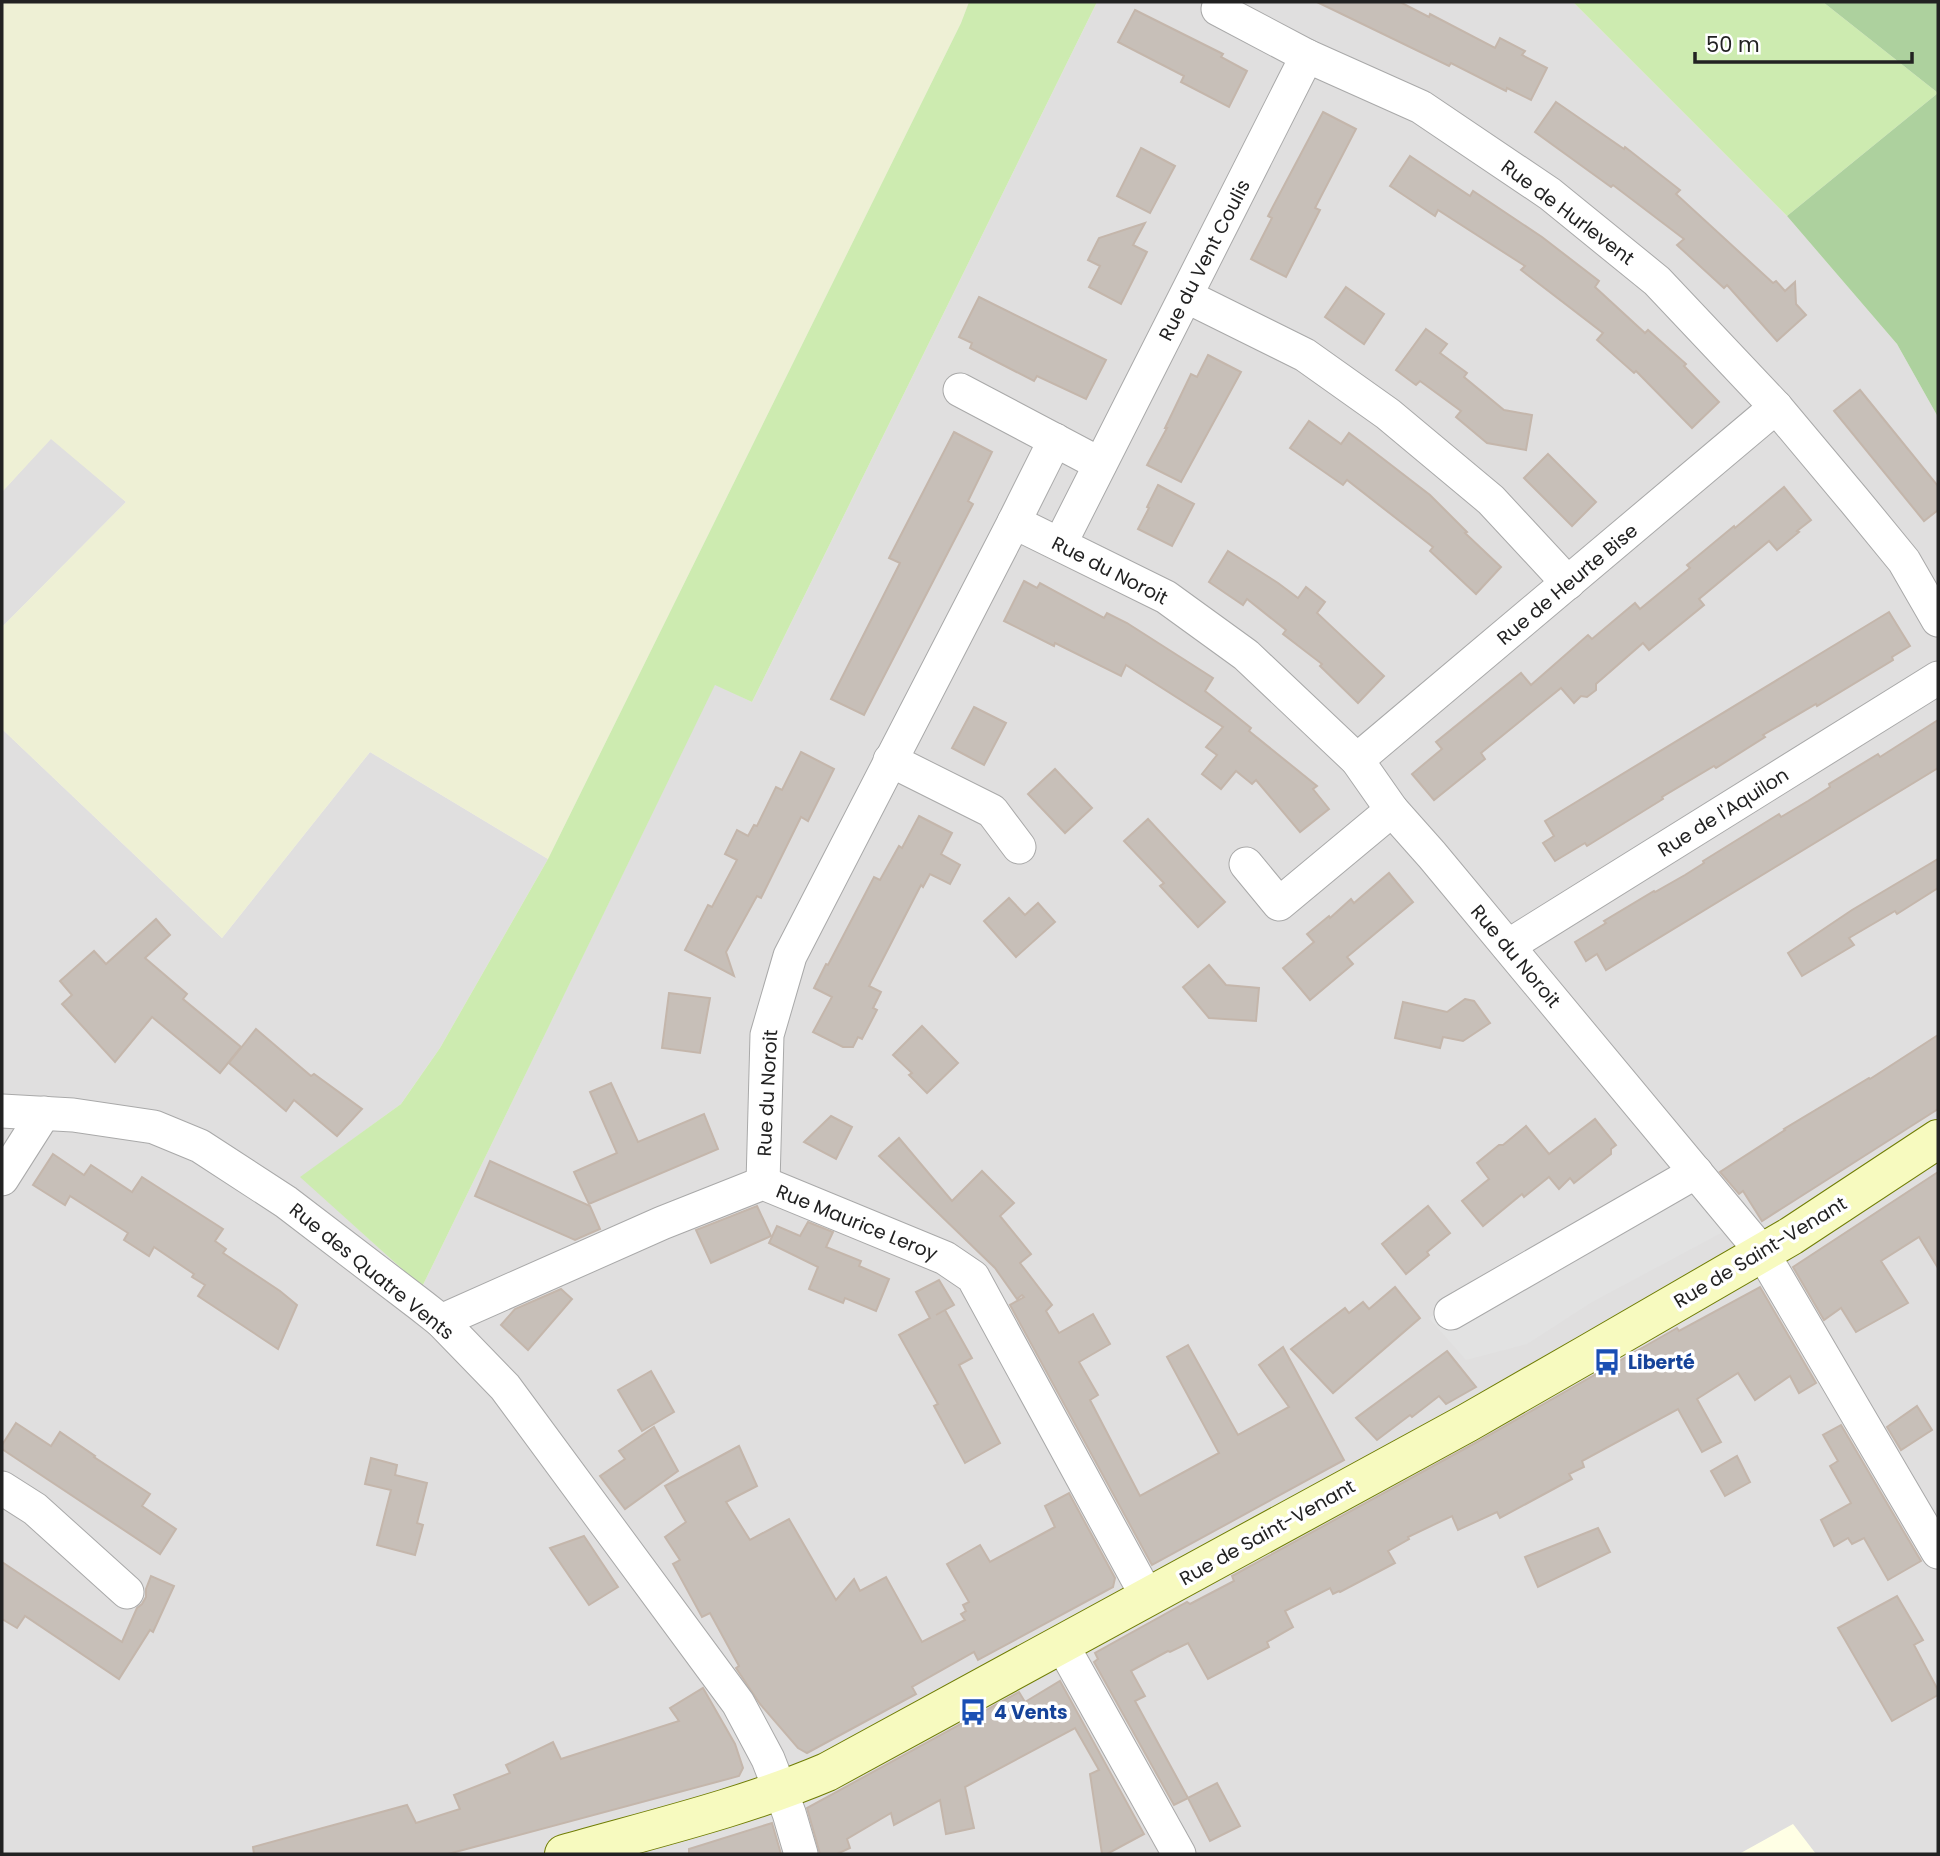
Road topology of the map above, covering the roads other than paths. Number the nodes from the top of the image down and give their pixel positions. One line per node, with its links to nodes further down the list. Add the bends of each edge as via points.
1 (1218, 9): 2 (street, Rue de Hurlevent)
2 (1307, 56): 3 (street, Rue du Vent Coulis); 5 (street, Rue de Hurlevent, via 1421,107 1550,194 1657,281)
3 (1186, 296): 7 (street, Rue du Vent Coulis); 10 (street, via 1305,355 1388,414 1492,500)
4 (960, 390): 6 (street)
5 (1776, 407): 10 (street, Rue de Heurte Bise); 11 (street, Rue de Hurlevent, via 1904,561)
6 (1055, 440): 7 (street); 8 (street)
7 (1101, 464): 9 (street, Rue du Vent Coulis)
8 (1014, 522): 9 (street, Rue du Noroit); 13 (street, Rue du Noroit)
9 (1060, 544): 14 (street, Rue du Noroit, via 1166,597 1246,655)
10 (1568, 583): 14 (street, Rue de Heurte Bise)
11 (1938, 620)
12 (1938, 678): 18 (street, Rue de l'Aquilon)
13 (890, 760): 16 (street, via 992,811); 24 (street, Rue du Noroit, via 789,956 767,1035)
14 (1357, 760): 15 (street, Rue du Noroit)
15 (1392, 810): 17 (street, via 1279,904); 18 (street, Rue du Noroit)
16 (1019, 847)
17 (1246, 864)
18 (1508, 946): 22 (street, Rue du Noroit)
19 (2, 1111): 20 (street, Rue des Quatre Vents)
20 (44, 1113): 23 (street); 26 (street, Rue des Quatre Vents, via 154,1127 200,1146 286,1202)
21 (1938, 1139): 25 (main road, Rue de Saint-Venant)
22 (1696, 1172): 25 (street, Rue du Noroit); 27 (street)
23 (2, 1179)
24 (763, 1183): 26 (street, Rue Maurice Leroy); 31 (street, Rue Maurice Leroy, via 945,1258 973,1277)
25 (1762, 1252): 29 (street, Rue du Noroit); 31 (main road, Rue de Saint-Venant, via 1467,1423)
26 (431, 1313): 33 (street, Rue des Quatre Vents, via 505,1387 738,1703)
27 (1451, 1313)
28 (2, 1488): 30 (street, via 35,1509)
29 (1938, 1552)
30 (127, 1592)
31 (1148, 1598): 32 (main road, Rue de Saint-Venant)
32 (1062, 1643): 33 (main road, Rue de Saint-Venant, via 827,1772); 36 (street)
33 (780, 1792): 34 (main road, Rue de Saint-Venant); 35 (street, Rue des Quatre Vents)
34 (564, 1854)
35 (802, 1854)
36 (1179, 1854)

